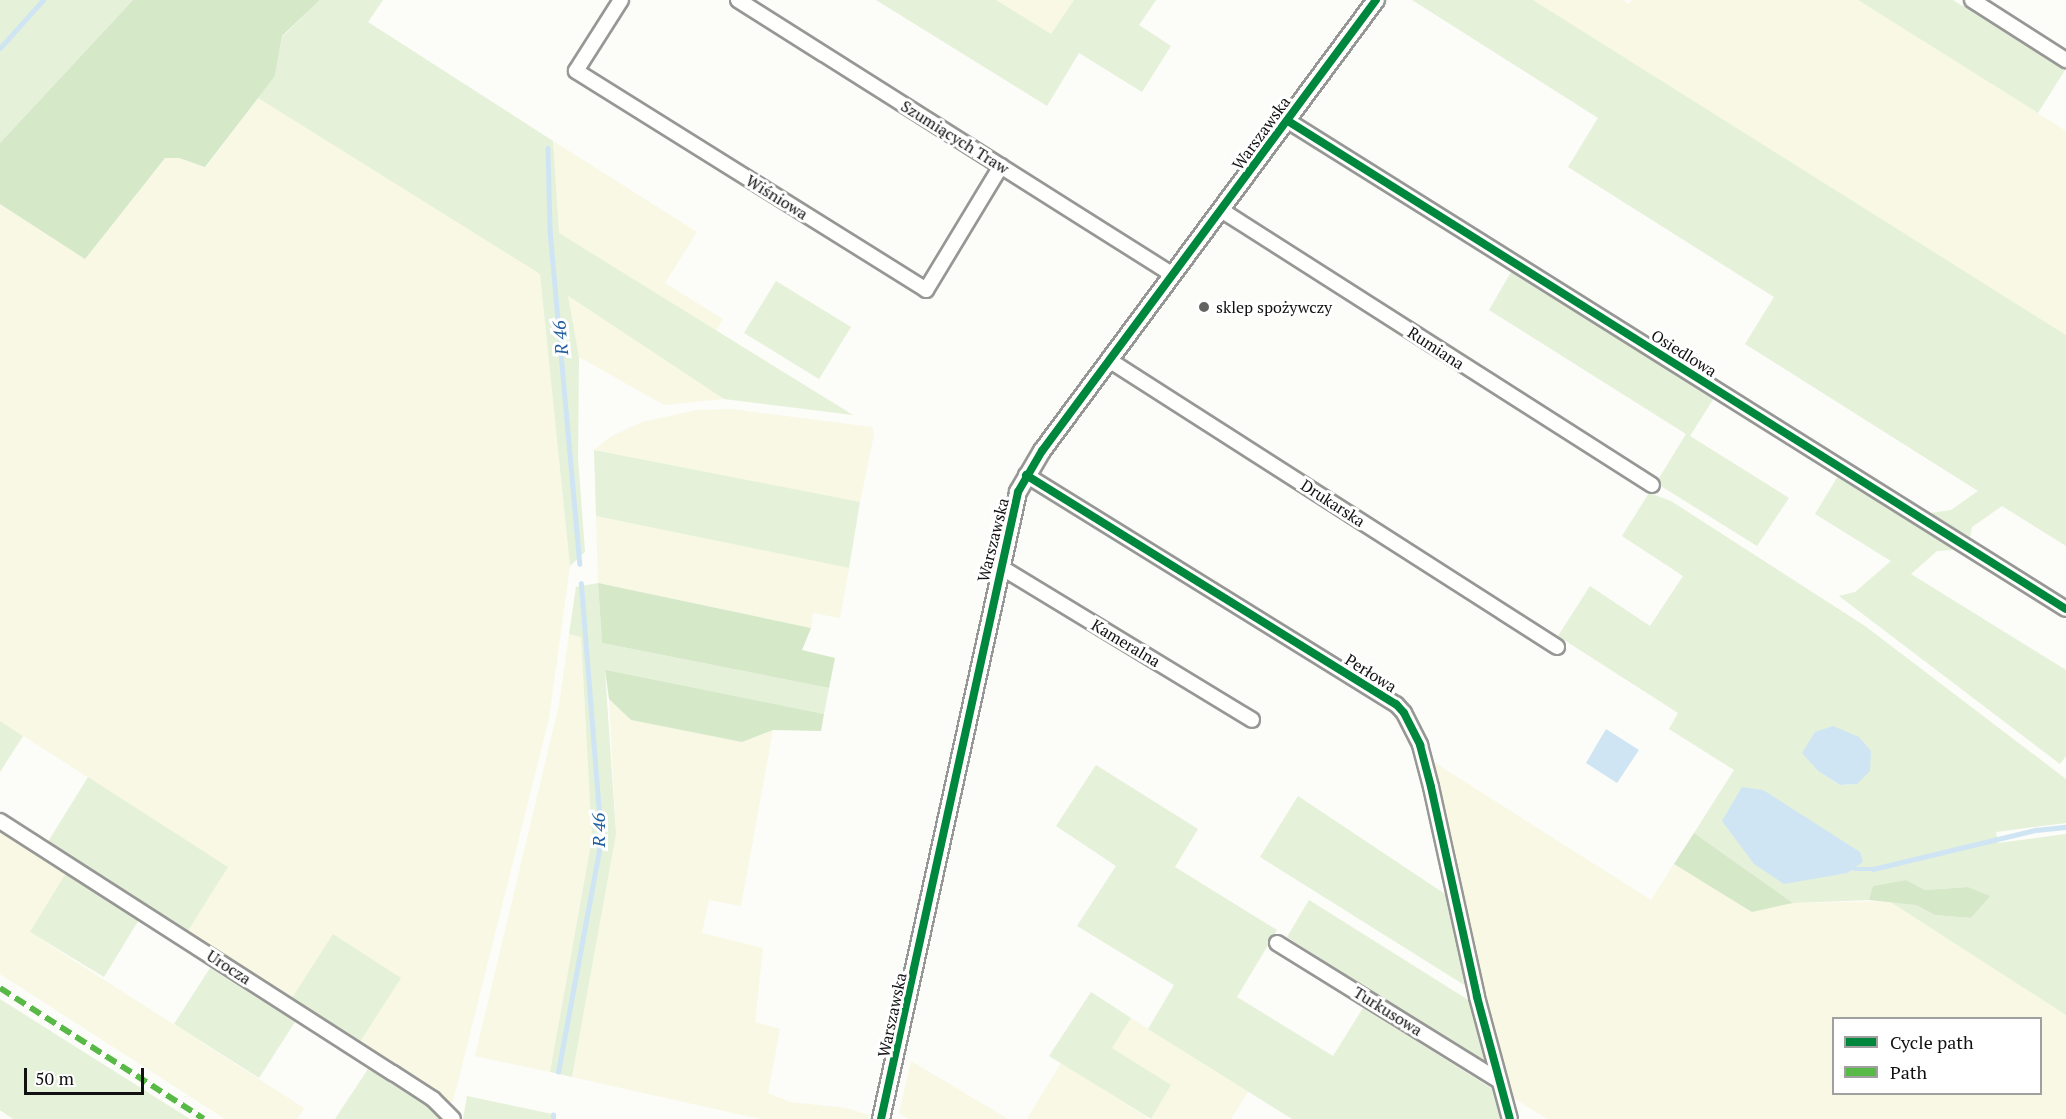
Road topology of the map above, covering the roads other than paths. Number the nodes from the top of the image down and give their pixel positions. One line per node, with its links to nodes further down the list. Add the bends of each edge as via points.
1 (621, 0): 7 (street, Wiśniowa, via 576,71 926,290)
2 (738, 0): 7 (street, Szumiących Traw)
3 (1376, 0): 6 (street, Warszawska)
4 (1971, 0): 5 (street)
5 (2066, 60)
6 (1288, 121): 8 (street, Warszawska); 14 (street, Osiedlowa)
7 (1001, 166): 9 (street, Szumiących Traw)
8 (1221, 210): 9 (street, Warszawska); 12 (street, Rumiana)
9 (1173, 274): 10 (street, Warszawska)
10 (1109, 360): 11 (street, Warszawska); 15 (street, Drukarska)
11 (1026, 476): 13 (street, Warszawska, via 1012,510); 19 (street, Perłowa, via 1396,704 1404,713 1420,746 1431,787)
12 (1652, 485)
13 (999, 566): 16 (street, Kameralna); 21 (street, Warszawska)
14 (2066, 609)
15 (1557, 647)
16 (1252, 720)
17 (0, 821): 20 (street, Urocza, via 403,1079 433,1099)
18 (1277, 942): 19 (street, Turkusowa)
19 (1498, 1080): 22 (street, Perłowa)
20 (453, 1119)
21 (881, 1119)
22 (1510, 1119)

